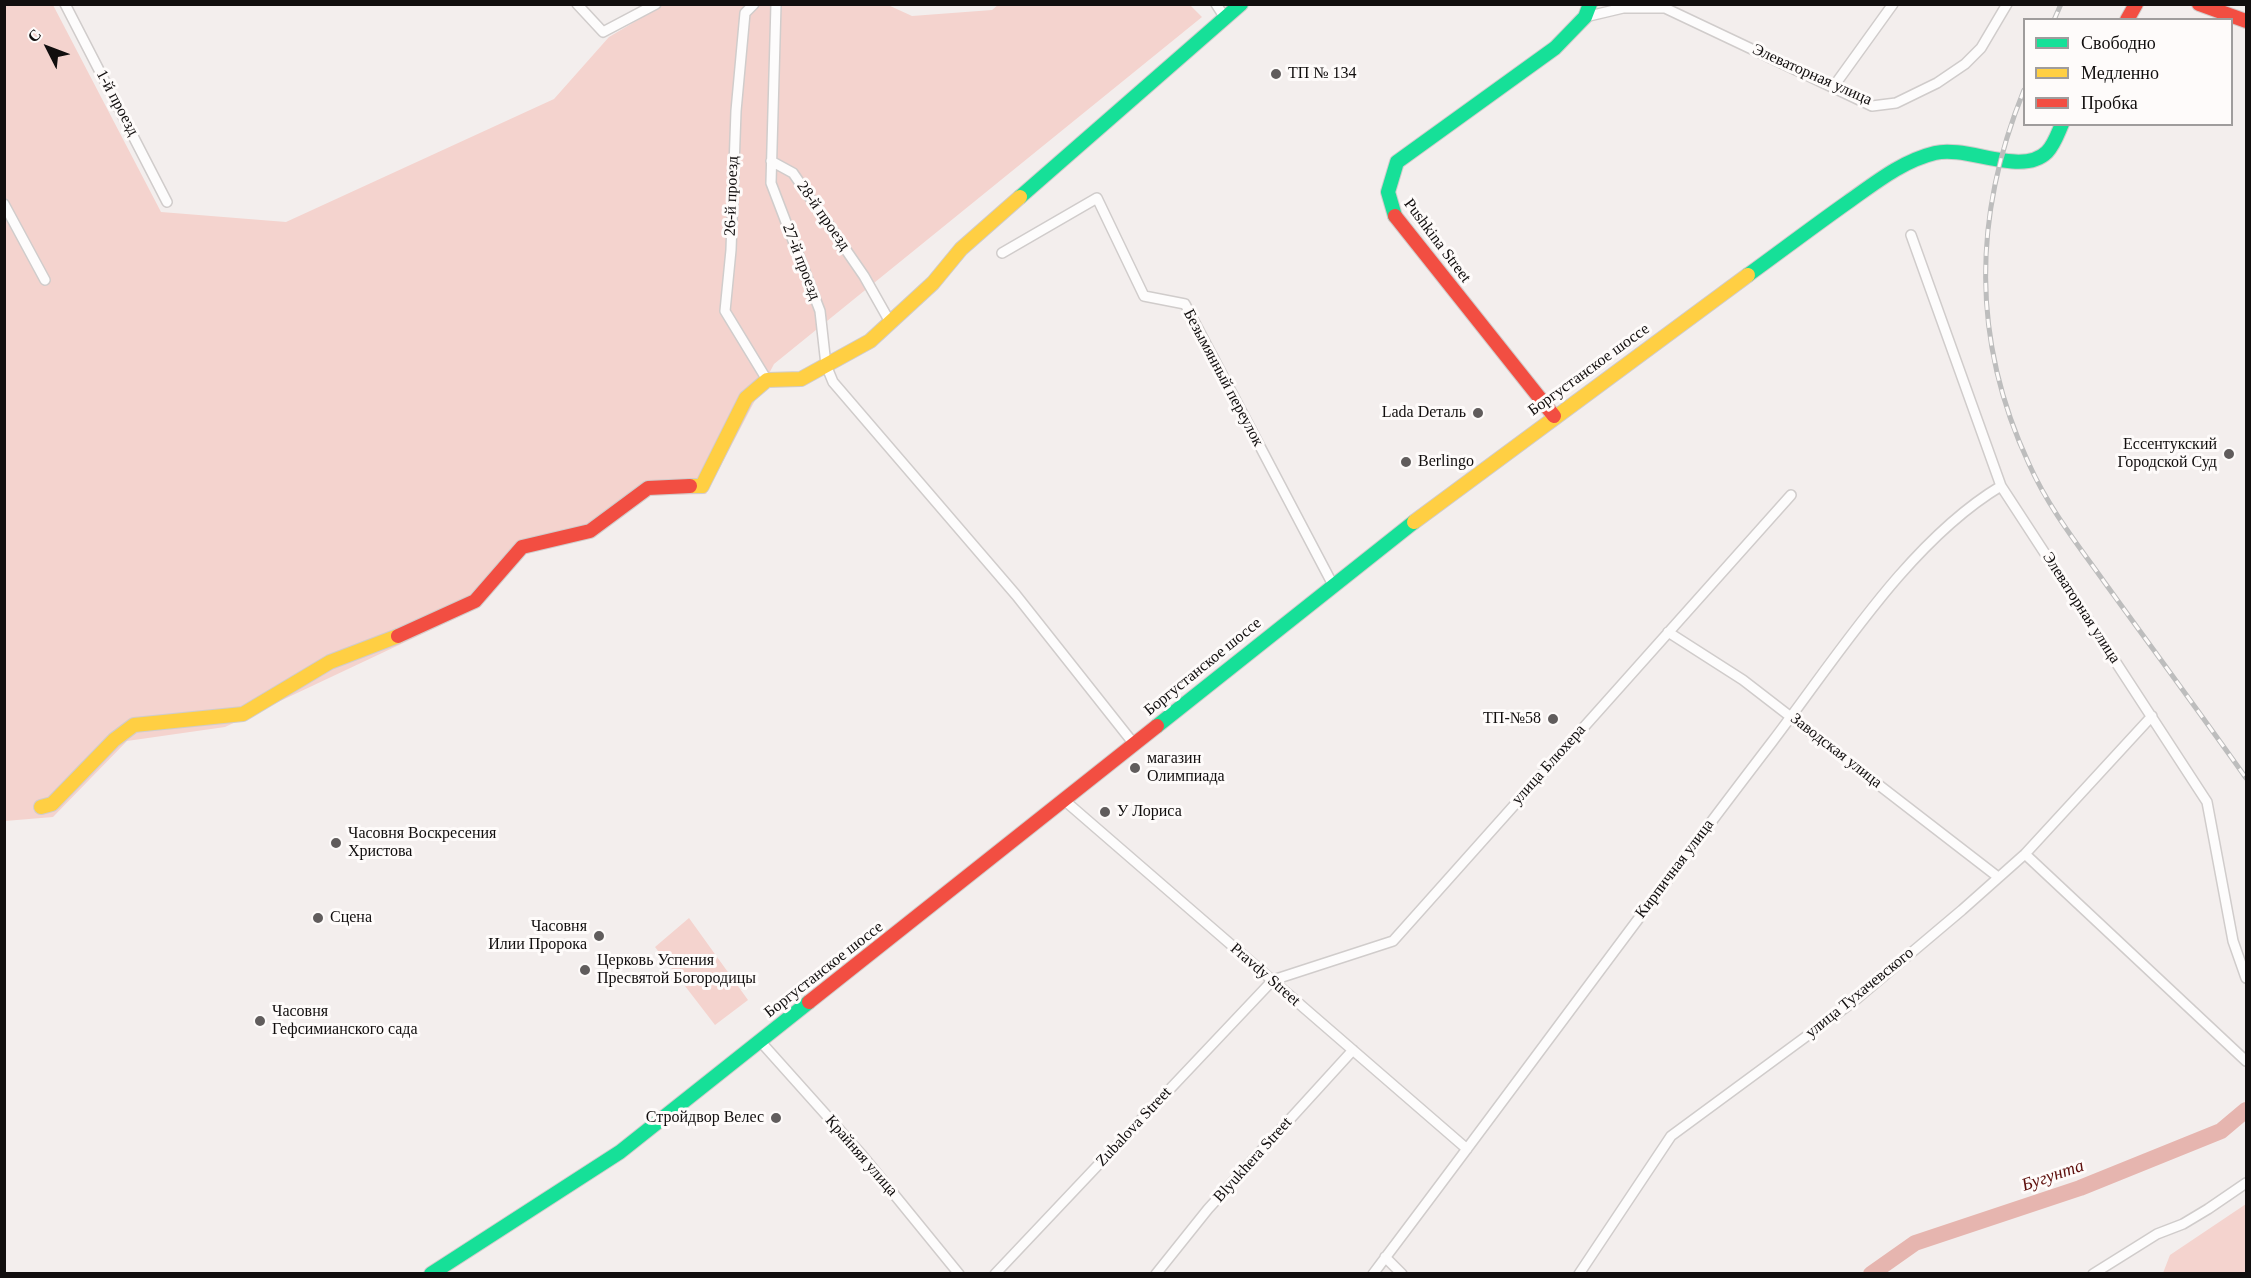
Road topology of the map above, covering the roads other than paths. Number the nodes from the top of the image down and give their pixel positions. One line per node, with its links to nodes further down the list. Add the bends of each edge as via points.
1 (65, 4): 19 (street, 1-й проезд)
2 (576, 4): 3 (street, via 603,32)
3 (656, 4)
4 (754, 4): 26 (street, 26-й проезд, via 745,13 725,311)
5 (776, 4): 18 (street)
6 (1216, 4): 13 (street)
7 (1241, 4): 13 (street)
8 (1893, 4): 16 (street)
9 (2007, 4): 16 (street, Элеваторная улица, via 1981,48 1965,64 1896,104 1872,106)
10 (2136, 4): 14 (street)
11 (2199, 4): 15 (street)
12 (1587, 11): 16 (street, Элеваторная улица, via 1665,8); 27 (street, Pushkina Street, via 1554,48 1397,162 1388,189 1388,205 1397,221)
13 (1225, 18): 24 (street, via 961,249 933,283)
14 (2128, 18)
15 (2247, 21)
16 (1834, 86)
17 (2061, 126): 27 (street, Боргустанское шоссе, via 2046,152 2035,160 2023,163 1955,151 1940,152 1906,165 1841,207)
18 (771, 160): 24 (street, 28-й проезд, via 793,173 864,276); 25 (street, 27-й проезд, via 771,183 820,311)
19 (167, 202)
20 (4, 204): 23 (street)
21 (1911, 235): 28 (street, Элеваторная улица)
22 (1002, 253): 30 (street, Безымянный переулок, via 1097,198 1144,296 1185,304)
23 (45, 280)
24 (890, 322): 25 (street, via 870,341)
25 (826, 365): 26 (street, via 801,379); 34 (street, via 832,382 1016,595)
26 (767, 380): 36 (street, via 746,398 702,486 648,488 590,531 522,547 475,601 415,630 330,662 243,714 134,725 114,740 52,804)
27 (1554, 416): 30 (street, Боргустанское шоссе)
28 (2001, 486): 32 (street, Элеваторная улица); 33 (street, Кирпичная улица, via 1980,499 1902,573)
29 (1791, 495): 31 (street, улица Блюхера)
30 (1333, 585): 34 (street, Боргустанское шоссе)
31 (1668, 632): 33 (street, Заводская улица, via 1743,680); 40 (street, улица Блюхера, via 1393,941)
32 (2152, 716): 37 (street, улица Тухачевского); 39 (street, Элеваторная улица, via 2207,802 2231,931)
33 (1791, 717): 38 (street, Заводская улица); 44 (street, Кирпичная улица)
34 (1134, 744): 35 (street, Боргустанское шоссе)
35 (1064, 800): 40 (street, Pravdy Street); 41 (street, Боргустанское шоссе)
36 (40, 807)
37 (2025, 854): 38 (street, улица Тухачевского); 43 (street)
38 (1998, 877): 53 (street, улица Тухачевского, via 1852,1002 1671,1136)
39 (2247, 978)
40 (1273, 980): 42 (street, Pravdy Street); 49 (street, Zubalova Street)
41 (760, 1041): 47 (street, Боргустанское шоссе, via 620,1152); 48 (street, Крайняя улица, via 862,1155)
42 (1353, 1050): 44 (street, Pravdy Street); 50 (street, Blyukhera Street, via 1208,1209)
43 (2247, 1061)
44 (1467, 1149): 46 (street, Кирпичная улица)
45 (2247, 1183): 54 (street)
46 (1386, 1257): 51 (street, Кирпичная улица); 52 (street)
47 (431, 1274)
48 (959, 1274)
49 (995, 1274)
50 (1156, 1274)
51 (1373, 1274)
52 (1402, 1274)
53 (1579, 1274)
54 (2093, 1274)

